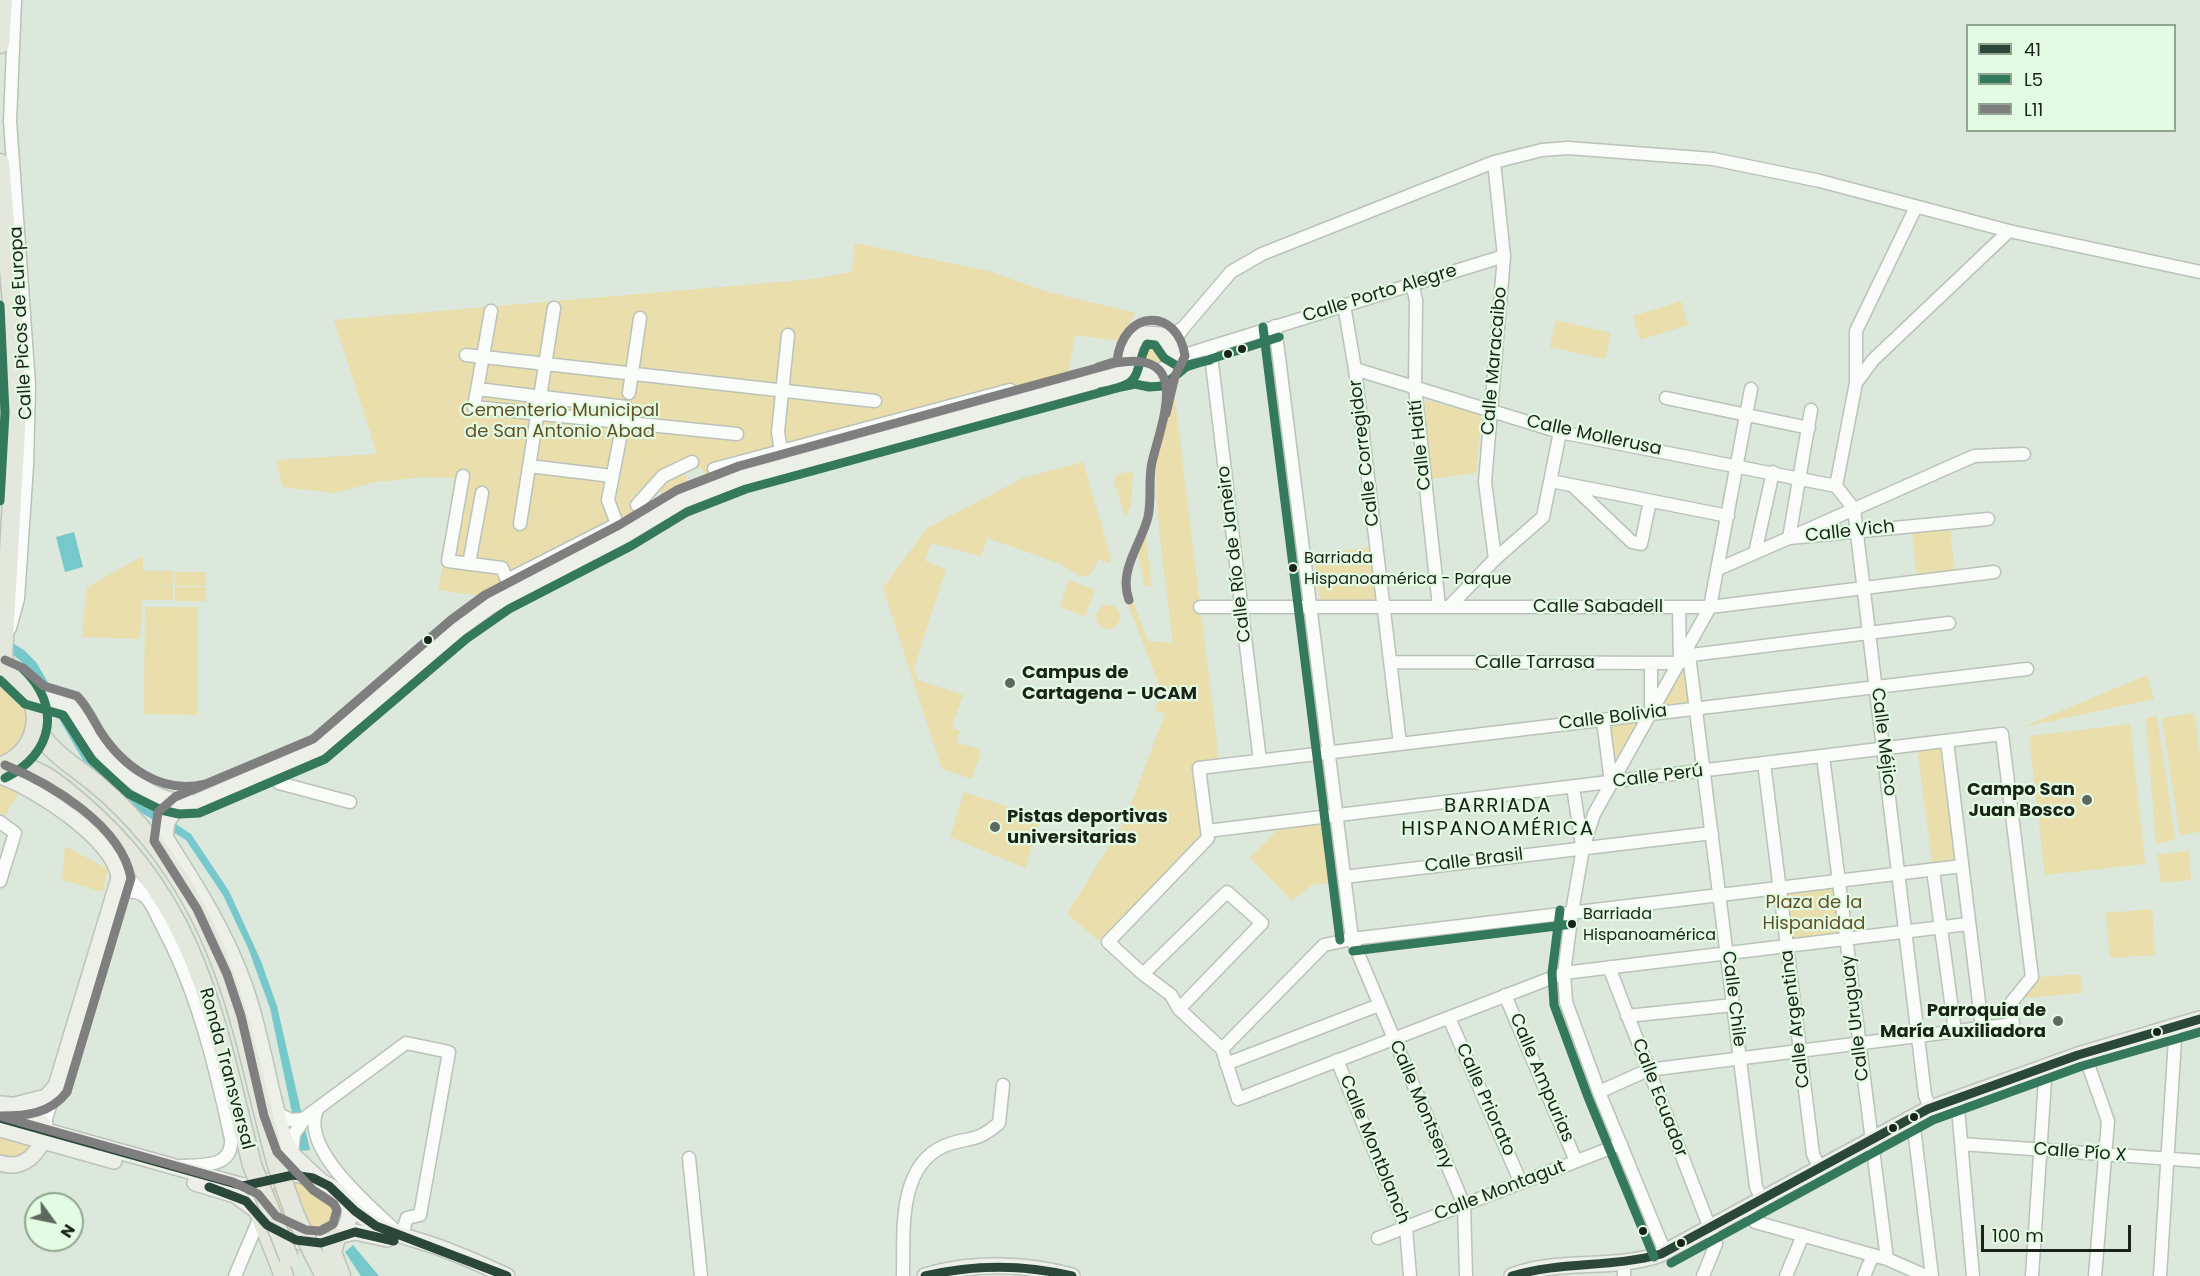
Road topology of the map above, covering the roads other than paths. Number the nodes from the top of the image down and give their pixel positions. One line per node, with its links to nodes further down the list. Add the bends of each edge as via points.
1 (3, 0): 3 (highway)
2 (15, 0): 83 (street, Calle Picos de Europa, via 10,121 29,413 18,599)
3 (0, 44)
4 (1494, 162): 6 (street, via 1568,148 1713,159 1820,181); 8 (street, Calle Maracaibo); 18 (street, via 1247,261 1227,276)
5 (0, 163): 83 (highway, via 17,391)
6 (1916, 207): 7 (street); 27 (street, via 1856,331)
7 (2008, 231): 9 (street); 27 (street, via 1873,360)
8 (1504, 256): 10 (street, Calle Porto Alegre); 39 (street, Calle Maracaibo)
9 (2200, 272)
10 (1412, 284): 11 (street, Calle Porto Alegre); 28 (street, Calle Haití, via 1416,300)
11 (1344, 305): 15 (street, Calle Porto Alegre); 23 (street, Calle Corregidor)
12 (554, 308): 22 (street)
13 (491, 310): 21 (street)
14 (640, 318): 25 (street)
15 (1275, 326): 17 (street, Calle Porto Alegre); 75 (street, Calle Montseny)
16 (788, 335): 32 (street)
17 (1210, 347): 18 (street, Calle Porto Alegre, via 1188,354); 74 (street, Calle Río de Janeiro)
18 (1169, 348): 20 (main road, via 1150,332 1132,344); 24 (main road, via 1160,374)
19 (466, 355): 21 (street)
20 (1130, 357): 24 (main road, via 1135,368); 26 (main road, via 1128,368)
21 (483, 358): 22 (street); 30 (street)
22 (545, 365): 25 (street); 34 (street)
23 (1355, 369): 28 (street, Calle Mollerusa); 76 (street, Calle Corregidor)
24 (1144, 374): 26 (main road)
25 (632, 375): 32 (street); 33 (street)
26 (1118, 375): 103 (main road, via 742,478 682,501 492,605 452,634 325,744)
27 (1856, 383): 58 (street)
28 (1415, 388): 39 (street, Calle Mollerusa); 77 (street, Calle Haití)
29 (1752, 388): 41 (street)
30 (477, 389): 34 (street); 40 (street, via 474,407)
31 (1010, 390): 46 (street)
32 (782, 392): 36 (street); 46 (street, via 778,432)
33 (629, 393)
34 (540, 397): 37 (street); 40 (street)
35 (1666, 398): 41 (street)
36 (875, 401)
37 (626, 407)
38 (1811, 410): 43 (street)
39 (1491, 412): 44 (street, Calle Mollerusa); 69 (street, Calle Maracaibo, via 1485,482)
40 (538, 414): 42 (street); 50 (street)
41 (1748, 415): 43 (street); 49 (street)
42 (623, 423): 45 (street); 54 (street)
43 (1809, 428): 55 (street)
44 (1560, 432): 49 (street, Calle Mollerusa); 56 (street)
45 (737, 434)
46 (782, 451): 51 (street)
47 (2024, 454): 62 (street, via 1974,456)
48 (692, 462): 61 (street, via 663,476)
49 (1737, 465): 52 (street, Calle Mollerusa); 63 (street)
50 (529, 466): 54 (street); 65 (street)
51 (714, 469)
52 (1773, 472): 55 (street, Calle Mollerusa); 68 (street)
53 (463, 476): 70 (street, via 448,561)
54 (612, 476): 70 (street, via 609,500 617,524 507,580 502,568)
55 (1800, 478): 58 (street, Calle Mollerusa); 67 (street)
56 (1551, 481): 57 (street); 69 (street, via 1543,517)
57 (1572, 485): 60 (street); 60 (street, via 1632,542 1641,544)
58 (1836, 486): 62 (street)
59 (482, 493): 70 (street)
60 (1650, 501): 63 (street)
61 (637, 505)
62 (1854, 509): 66 (street, Calle Méjico); 67 (street)
63 (1728, 516): 71 (street)
64 (1988, 519): 66 (street, Calle Vich)
65 (520, 524)
66 (1857, 531): 67 (street, Calle Vich); 73 (street, Calle Méjico)
67 (1789, 538): 68 (street, Calle Vich)
68 (1755, 553): 71 (street, Calle Vich)
69 (1495, 559): 77 (street)
70 (469, 564)
71 (1718, 569): 79 (street)
72 (1994, 572): 73 (street, Calle Sabadell)
73 (1864, 589): 79 (street, Calle Sabadell); 82 (street, Calle Méjico)
74 (1242, 606): 75 (street, Calle Sabadell); 78 (street, Calle Sabadell); 100 (street, Calle Río de Janeiro)
75 (1312, 606): 76 (street, Calle Sabadell); 98 (street, Calle Montseny)
76 (1384, 606): 77 (street, Calle Sabadell); 85 (street, Calle Corregidor)
77 (1445, 606): 80 (street, Calle Sabadell)
78 (1200, 607)
79 (1710, 607): 80 (street, Calle Sabadell); 84 (street)
80 (1679, 608): 84 (street, Calle Chile)
81 (1949, 623): 82 (street, Calle Tarrasa)
82 (1869, 633): 84 (street, Calle Tarrasa); 89 (street, Calle Méjico)
83 (4, 643): 88 (highway, via 5,664)
84 (1684, 658): 86 (street, Calle Tarrasa); 91 (street, Calle Chile); 92 (street)
85 (1391, 662): 86 (street, Calle Tarrasa); 96 (street, Calle Corregidor)
86 (1651, 663): 92 (street)
87 (2027, 669): 89 (street, Calle Bolivia)
88 (14, 680): 90 (main road, via 41,698); 94 (highway, Ronda Transversal, via 35,706)
89 (1876, 687): 91 (street, Calle Bolivia); 97 (street, Calle Méjico)
90 (59, 701): 94 (main road, via 48,706); 107 (main road, via 72,707 106,757)
91 (1696, 708): 92 (street, Calle Bolivia); 104 (street, Calle Chile)
92 (1651, 714): 93 (street, Calle Bolivia); 105 (street)
93 (1603, 720): 96 (street, Calle Bolivia); 105 (street)
94 (36, 723): 102 (highway, via 33,738 23,753); 177 (highway, Ronda Transversal, via 47,745 103,790 140,827 189,895 232,989)
95 (1947, 741): 97 (street, Calle Perú); 117 (street); 145 (street, Calle Perú, via 2002,734 2032,977 2011,1003 2013,1024)
96 (1400, 744): 98 (street, Calle Bolivia)
97 (1884, 749): 99 (street, Calle Perú); 119 (street, Calle Méjico)
98 (1330, 753): 100 (street, Calle Bolivia); 110 (street, Calle Montseny)
99 (1823, 756): 101 (street, Calle Perú); 122 (street, Calle Uruguay)
100 (1260, 761): 113 (street, Calle Bolivia, via 1199,768)
101 (1764, 764): 104 (street, Calle Perú); 123 (street, Calle Argentina)
102 (1, 769): 116 (main road, via 61,809); 207 (highway, Ronda Transversal, bridge, via 31,768 79,801 128,850 165,902 209,998 252,1164)
103 (273, 770): 108 (main road); 109 (street, via 279,783)
104 (1704, 771): 105 (street, Calle Perú); 114 (street, Calle Chile)
105 (1611, 782): 106 (street, Calle Perú); 115 (street, via 1594,814)
106 (1573, 787): 110 (street, Calle Perú); 115 (street)
107 (146, 789): 108 (main road, via 169,800); 112 (main road, via 160,807)
108 (195, 802): 112 (main road, via 177,809)
109 (350, 802)
110 (1337, 816): 113 (street, Calle Perú); 120 (street, Calle Montseny)
111 (0, 822): 121 (street, via 15,833)
112 (166, 826): 166 (main road, via 165,837 208,903 238,970 253,1013)
113 (1207, 831): 137 (street, via 1208,838 1108,942)
114 (1712, 833): 115 (street, Calle Brasil); 125 (street, Calle Chile)
115 (1583, 848): 120 (street, Calle Brasil); 127 (street)
116 (114, 861): 124 (main road, via 119,878); 126 (street)
117 (1962, 866): 118 (street); 128 (street)
118 (1933, 870): 119 (street); 129 (street)
119 (1899, 874): 122 (street); 130 (street, Calle Méjico)
120 (1344, 877): 131 (street, Calle Montseny)
121 (0, 881)
122 (1839, 881): 123 (street); 132 (street, Calle Uruguay)
123 (1781, 888): 125 (street); 133 (street, Calle Argentina)
124 (116, 894): 126 (street, via 131,891); 160 (main road)
125 (1720, 895): 127 (street); 134 (street, Calle Chile)
126 (145, 896): 183 (street, via 193,991 231,1143 229,1153 218,1163)
127 (1572, 912): 131 (street); 136 (street)
128 (1968, 924): 129 (street); 145 (street)
129 (1941, 928): 130 (street); 147 (street)
130 (1906, 932): 132 (street); 148 (street, Calle Méjico)
131 (1352, 939): 139 (street, Calle Montseny); 151 (street, via 1324,945)
132 (1847, 939): 133 (street); 150 (street, Calle Uruguay)
133 (1788, 947): 134 (street); 152 (street, Calle Argentina)
134 (1727, 953): 135 (street); 140 (street, Calle Chile)
135 (1609, 967): 136 (street); 142 (street, Calle Ecuador)
136 (1564, 973): 138 (street); 161 (street, via 1566,1002)
137 (1143, 974): 141 (street, via 1171,996); 141 (street, via 1227,892 1262,923)
138 (1505, 995): 143 (street); 180 (street, Calle Ampurias)
139 (1379, 1005): 149 (street, Calle Montseny); 156 (street)
140 (1733, 1005): 142 (street); 154 (street, Calle Chile)
141 (1179, 1009): 151 (street)
142 (1627, 1016): 158 (street, Calle Ecuador)
143 (1449, 1018): 149 (street); 188 (street, Calle Priorato)
144 (2200, 1019): 146 (main road)
145 (1983, 1027): 147 (street)
146 (2171, 1027): 153 (main road); 179 (street, via 2175,1039)
147 (1954, 1031): 148 (street)
148 (1919, 1035): 150 (street); 165 (street, Calle Méjico, via 1925,1095)
149 (1394, 1039): 155 (street); 191 (street, Calle Montseny)
150 (1860, 1043): 152 (street); 172 (street, Calle Uruguay)
151 (1222, 1049): 156 (street)
152 (1798, 1049): 154 (street); 184 (street, Calle Argentina, via 1813,1154)
153 (2084, 1053): 157 (main road); 176 (street, via 2108,1122)
154 (1740, 1058): 158 (street); 189 (street, Calle Chile, via 1756,1187)
155 (1337, 1060): 156 (street, via 1238,1099); 194 (street, Calle Montblanch)
156 (1226, 1064)
157 (2041, 1068): 162 (main road); 175 (street, via 2045,1080)
158 (1648, 1070): 161 (street); 195 (street, Calle Ecuador)
159 (1003, 1085): 213 (street, via 999,1123 972,1141 947,1145 928,1154 918,1167 904,1223)
160 (56, 1086): 163 (main road, via 37,1101); 171 (street)
161 (1599, 1092): 173 (street)
162 (1954, 1098): 165 (main road); 174 (street)
163 (7, 1104): 171 (main road, via 36,1117)
164 (318, 1108): 169 (street); 196 (street, via 314,1122 322,1149 349,1185); 196 (street, via 406,1043 449,1052 420,1215 406,1218)
165 (1930, 1108): 168 (main road)
166 (276, 1113): 169 (street); 177 (main road)
167 (0, 1118): 171 (main road)
168 (1908, 1118): 172 (main road); 223 (street, via 1914,1128)
169 (301, 1121): 177 (street)
170 (0, 1129): 171 (main road)
171 (45, 1136): 182 (main road, via 32,1158); 183 (main road); 193 (main road, via 229,1193 246,1201)
172 (1871, 1137): 184 (main road); 202 (street, Calle Uruguay)
173 (1621, 1144): 180 (street, Calle Montagut); 200 (street)
174 (1961, 1144): 175 (street, Calle Pío X); 224 (street)
175 (2040, 1151): 176 (street, Calle Pío X); 225 (street)
176 (2104, 1155): 179 (street, Calle Pío X); 226 (street)
177 (285, 1158): 187 (main road); 208 (highway, Ronda Transversal, bridge, via 295,1215)
178 (689, 1158): 212 (street)
179 (2167, 1159): 181 (street, Calle Pío X); 227 (street)
180 (1576, 1161): 188 (street, Calle Montagut)
181 (2200, 1161)
182 (8, 1164): 185 (main road)
183 (174, 1167): 186 (main road, via 243,1186)
184 (1819, 1167): 189 (main road)
185 (0, 1170)
186 (267, 1181): 187 (main road, via 291,1174); 193 (main road, via 258,1193)
187 (321, 1181): 190 (main road)
188 (1521, 1183): 191 (street, Calle Montagut)
189 (1762, 1199): 192 (main road)
190 (346, 1201): 196 (main road, via 365,1220); 198 (main road, via 348,1220)
191 (1464, 1205): 194 (street, Calle Montagut); 217 (street, Calle Montseny)
192 (1747, 1208): 195 (main road); 197 (street, via 1755,1222)
193 (259, 1215): 198 (main road, via 278,1232 302,1242 321,1243); 205 (street); 206 (highway)
194 (1406, 1228): 199 (street, Calle Montagut); 216 (street, Calle Montblanch)
195 (1710, 1229): 200 (main road); 219 (street, Calle Ecuador, via 1716,1244)
196 (400, 1233): 211 (main road)
197 (1803, 1235): 201 (street); 220 (street)
198 (337, 1237): 209 (highway, via 332,1252); 210 (main road, via 355,1232 375,1235)
199 (1378, 1238)
200 (1665, 1252): 203 (main road)
201 (1873, 1255): 202 (street); 221 (street)
202 (1887, 1259): 222 (street)
203 (1624, 1269): 204 (main road)
204 (1547, 1272): 218 (main road)
205 (235, 1276)
206 (285, 1276)
207 (298, 1276)
208 (325, 1276)
209 (341, 1276)
210 (483, 1276)
211 (507, 1276)
212 (701, 1276)
213 (903, 1276)
214 (926, 1276): 215 (main road, via 1001,1266)
215 (1071, 1276)
216 (1410, 1276)
217 (1466, 1276)
218 (1512, 1276)
219 (1703, 1276)
220 (1786, 1276)
221 (1864, 1276)
222 (1926, 1276)
223 (1932, 1276)
224 (1973, 1276)
225 (2032, 1276)
226 (2095, 1276)
227 (2160, 1276)

